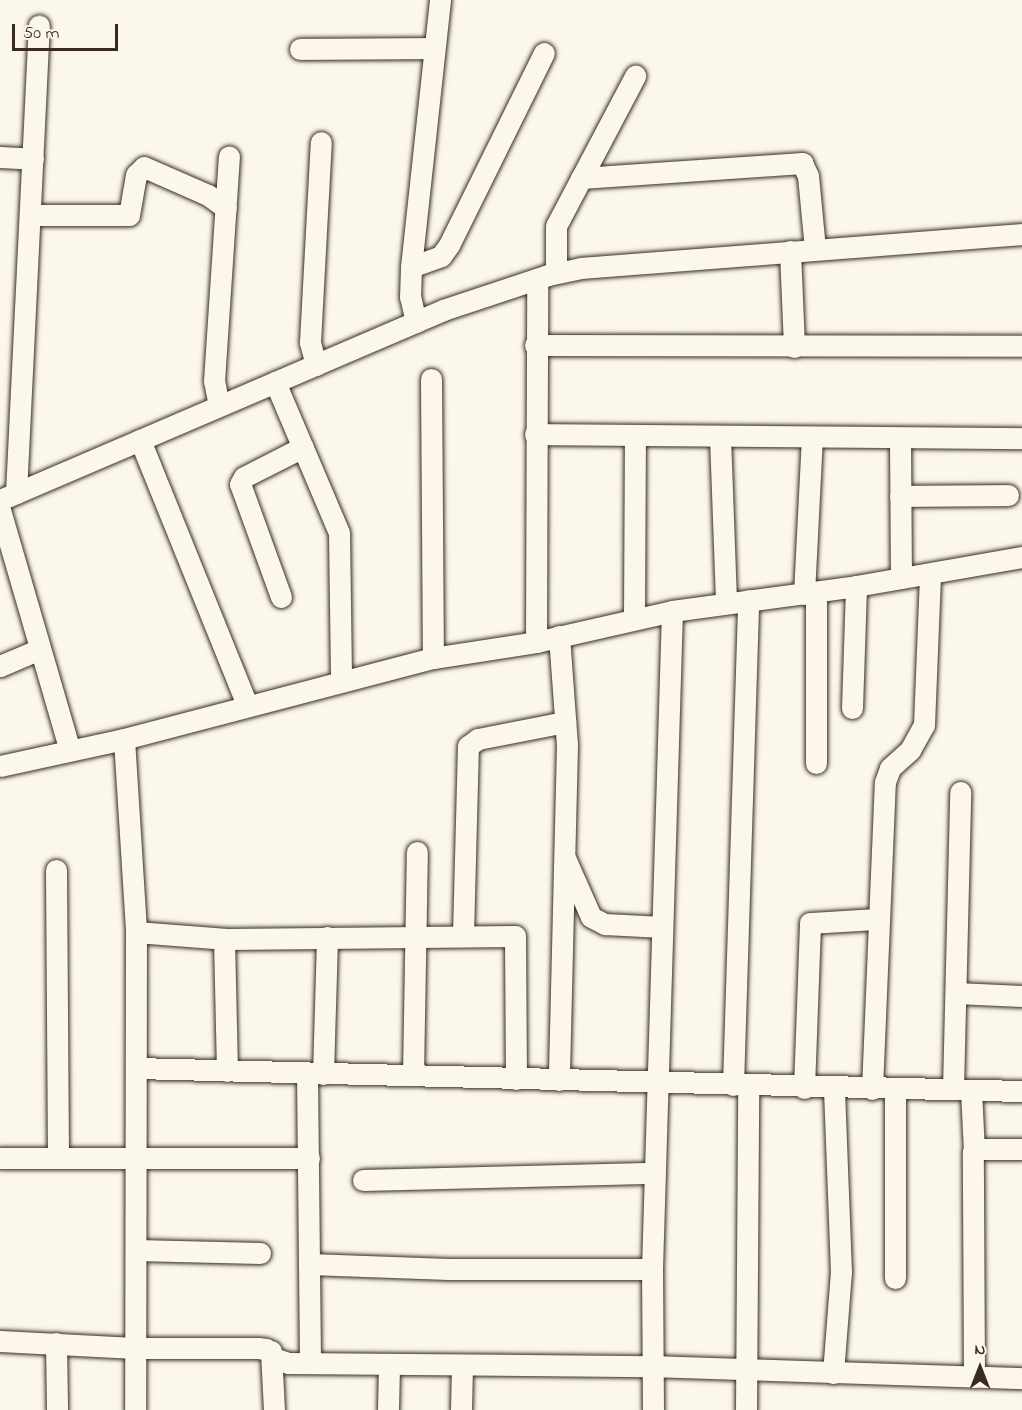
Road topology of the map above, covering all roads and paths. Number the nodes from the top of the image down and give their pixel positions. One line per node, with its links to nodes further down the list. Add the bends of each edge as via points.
1 (440, 0): 3 (street)
2 (39, 26): 10 (street)
3 (433, 48): 4 (street); 17 (street)
4 (300, 49)
5 (544, 53): 17 (street, via 449,245 441,256)
6 (635, 76): 11 (street)
7 (321, 142): 23 (street)
8 (0, 157): 10 (street)
9 (230, 157): 12 (street)
10 (33, 159): 13 (street)
11 (581, 178): 15 (street, via 802,163 808,176); 18 (street, via 556,226)
12 (226, 208): 13 (street, via 208,195 144,167 136,175 129,215); 26 (street)
13 (30, 215): 35 (street)
14 (1022, 234): 15 (street)
15 (814, 241): 16 (street)
16 (790, 251): 18 (street); 22 (street)
17 (411, 267): 19 (street)
18 (551, 269): 19 (street); 20 (street)
19 (413, 309): 23 (street)
20 (535, 345): 22 (street); 27 (street)
21 (1022, 346): 22 (street)
22 (794, 347)
23 (313, 354): 25 (street)
24 (431, 379): 52 (street)
25 (275, 382): 26 (street); 34 (street)
26 (216, 394): 33 (street)
27 (535, 434): 28 (street); 50 (street)
28 (635, 437): 29 (street); 48 (street)
29 (720, 437): 30 (street); 46 (street)
30 (812, 438): 32 (street); 43 (street)
31 (1022, 438): 32 (street)
32 (900, 439): 37 (street)
33 (141, 440): 35 (street); 55 (street)
34 (303, 447): 44 (street, via 244,477 240,484); 54 (street, via 339,533)
35 (12, 487)
36 (1008, 495): 37 (street)
37 (900, 496): 41 (street)
38 (0, 510): 51 (street)
39 (1022, 557): 40 (street)
40 (930, 574): 41 (street); 66 (street, via 924,725 918,740 890,768 885,782)
41 (902, 578): 42 (street)
42 (855, 586): 43 (street); 56 (street)
43 (810, 593): 45 (street); 60 (street)
44 (280, 597)
45 (748, 600): 46 (street); 82 (street)
46 (726, 603): 47 (street)
47 (672, 611): 48 (street); 67 (street)
48 (634, 619): 49 (street)
49 (559, 636): 50 (street); 57 (street)
50 (536, 642): 52 (street)
51 (40, 650): 53 (street); 59 (street)
52 (433, 658): 54 (street)
53 (0, 666)
54 (340, 680): 55 (street)
55 (247, 705): 58 (street)
56 (852, 708)
57 (565, 722): 64 (street); 69 (street, via 477,739 468,746)
58 (124, 739): 59 (street); 68 (street)
59 (69, 748): 61 (street)
60 (816, 762)
61 (0, 766)
62 (960, 792): 73 (street)
63 (417, 852): 70 (street)
64 (564, 858): 67 (street, via 591,917 605,924); 80 (street)
65 (56, 870): 92 (street)
66 (878, 919): 83 (street, via 810,922); 85 (street)
67 (662, 927): 81 (street)
68 (136, 933): 72 (street); 75 (street)
69 (463, 935): 70 (street); 79 (street, via 509,934 518,939)
70 (416, 936): 71 (street); 78 (street)
71 (327, 937): 72 (street); 77 (street)
72 (224, 939): 76 (street)
73 (956, 993): 74 (street); 87 (street)
74 (1022, 996)
75 (136, 1068): 76 (street); 93 (street)
76 (227, 1071): 77 (street)
77 (315, 1074): 78 (street); 94 (street)
78 (413, 1075): 79 (street)
79 (516, 1079): 80 (street)
80 (559, 1080): 81 (street)
81 (657, 1082): 82 (street); 95 (street)
82 (741, 1085): 83 (street); 110 (street)
83 (804, 1088): 84 (street)
84 (834, 1089): 85 (street); 111 (street, via 841,1272)
85 (872, 1089): 86 (street)
86 (895, 1089): 87 (street); 101 (street)
87 (962, 1089): 88 (street); 90 (street)
88 (1022, 1091)
89 (1022, 1149): 90 (street)
90 (974, 1151): 112 (street)
91 (0, 1158): 92 (street)
92 (58, 1158): 93 (street)
93 (136, 1158): 94 (street); 97 (street)
94 (309, 1158): 99 (street)
95 (655, 1173): 96 (street); 100 (street)
96 (363, 1180)
97 (136, 1250): 98 (street); 104 (street)
98 (260, 1253)
99 (309, 1264): 100 (street); 106 (street)
100 (652, 1269): 109 (street)
101 (895, 1278)
102 (0, 1341): 103 (street)
103 (56, 1343): 104 (street); 114 (street)
104 (135, 1348): 105 (street, via 258,1348); 115 (street)
105 (271, 1352): 106 (street, via 281,1362); 116 (street)
106 (310, 1363): 107 (street)
107 (389, 1365): 108 (street); 117 (street)
108 (462, 1365): 109 (street); 118 (street)
109 (652, 1366): 110 (street); 119 (street)
110 (746, 1371): 111 (street); 120 (street)
111 (832, 1373): 112 (street)
112 (974, 1377): 113 (street)
113 (1022, 1378)
114 (57, 1410)
115 (135, 1410)
116 (274, 1410)
117 (388, 1410)
118 (461, 1410)
119 (653, 1410)
120 (746, 1410)

